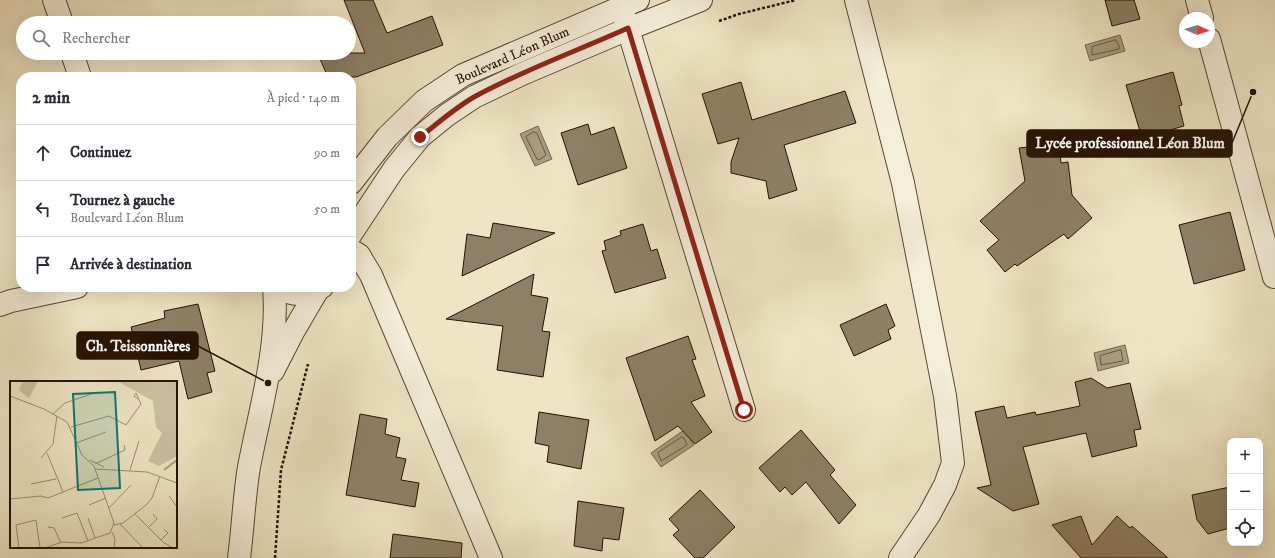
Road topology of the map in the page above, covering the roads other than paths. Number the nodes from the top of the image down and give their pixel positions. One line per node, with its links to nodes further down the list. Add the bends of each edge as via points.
1 (54, 0): 7 (street)
2 (701, 0): 8 (street, Boulevard Léon Blum)
3 (856, 0): 26 (street, via 903,183 945,396 953,464 929,515)
4 (1196, 0): 6 (street)
5 (630, 3): 8 (street); 12 (street, Boulevard Léon Blum, via 463,75 413,111 386,137)
6 (1200, 12)
7 (60, 16)
8 (628, 28): 13 (street, Boulevard Léon Blum, via 474,97 447,115 420,137 394,169); 23 (street)
9 (1211, 48): 15 (street)
10 (74, 60): 11 (street)
11 (78, 72)
12 (356, 176)
13 (356, 226)
14 (356, 253): 25 (street, via 371,275)
15 (1274, 277)
16 (53, 292): 21 (street)
17 (274, 292): 22 (street)
18 (289, 292): 19 (street)
19 (311, 292)
20 (317, 292): 22 (street, via 293,332)
21 (0, 305)
22 (268, 383): 24 (street, via 249,468)
23 (744, 410)
24 (240, 558)
25 (491, 558)
26 (900, 558)

